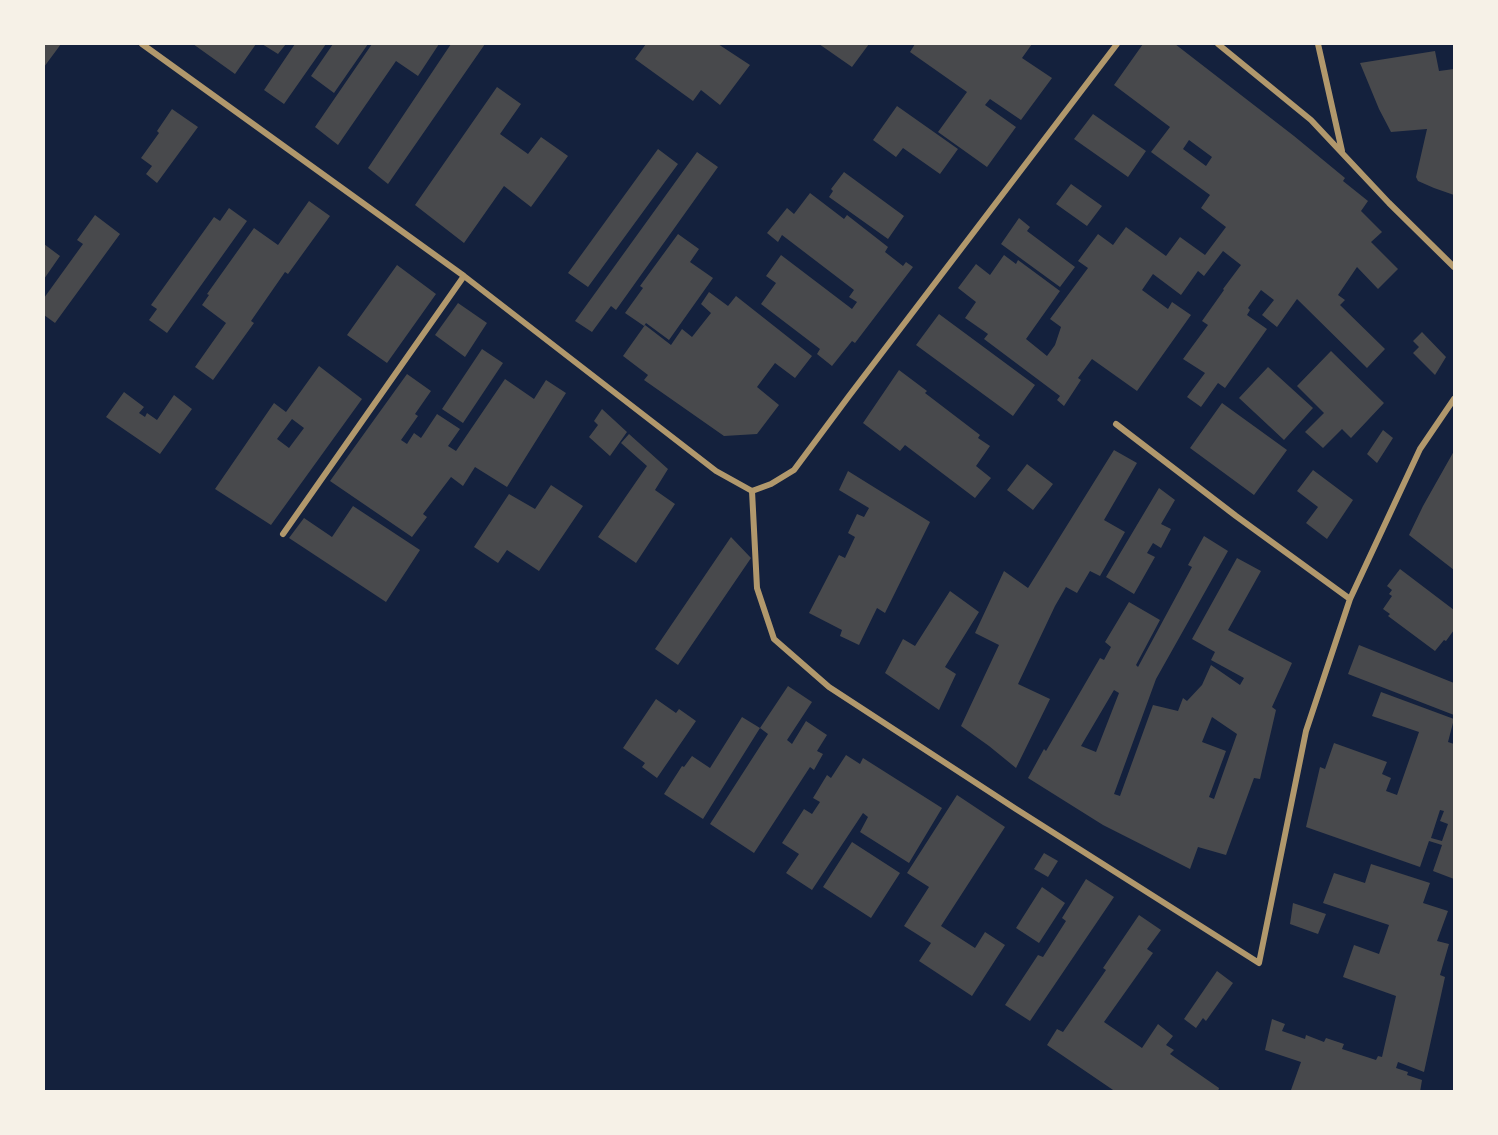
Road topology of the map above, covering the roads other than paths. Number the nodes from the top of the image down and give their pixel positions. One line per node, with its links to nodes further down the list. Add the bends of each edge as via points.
1 (142, 44): 7 (street)
2 (1117, 44): 10 (street, via 794,470)
3 (1218, 44): 5 (street, via 1311,120)
4 (1318, 44): 5 (street)
5 (1342, 152): 6 (street)
6 (1455, 267)
7 (464, 276): 10 (street, via 716,471); 11 (street)
8 (1455, 399): 12 (street, via 1420,449)
9 (1116, 424): 12 (street)
10 (752, 491): 12 (street, via 757,588 774,639 829,687 1260,963 1306,730)
11 (283, 534)
12 (1350, 598)

